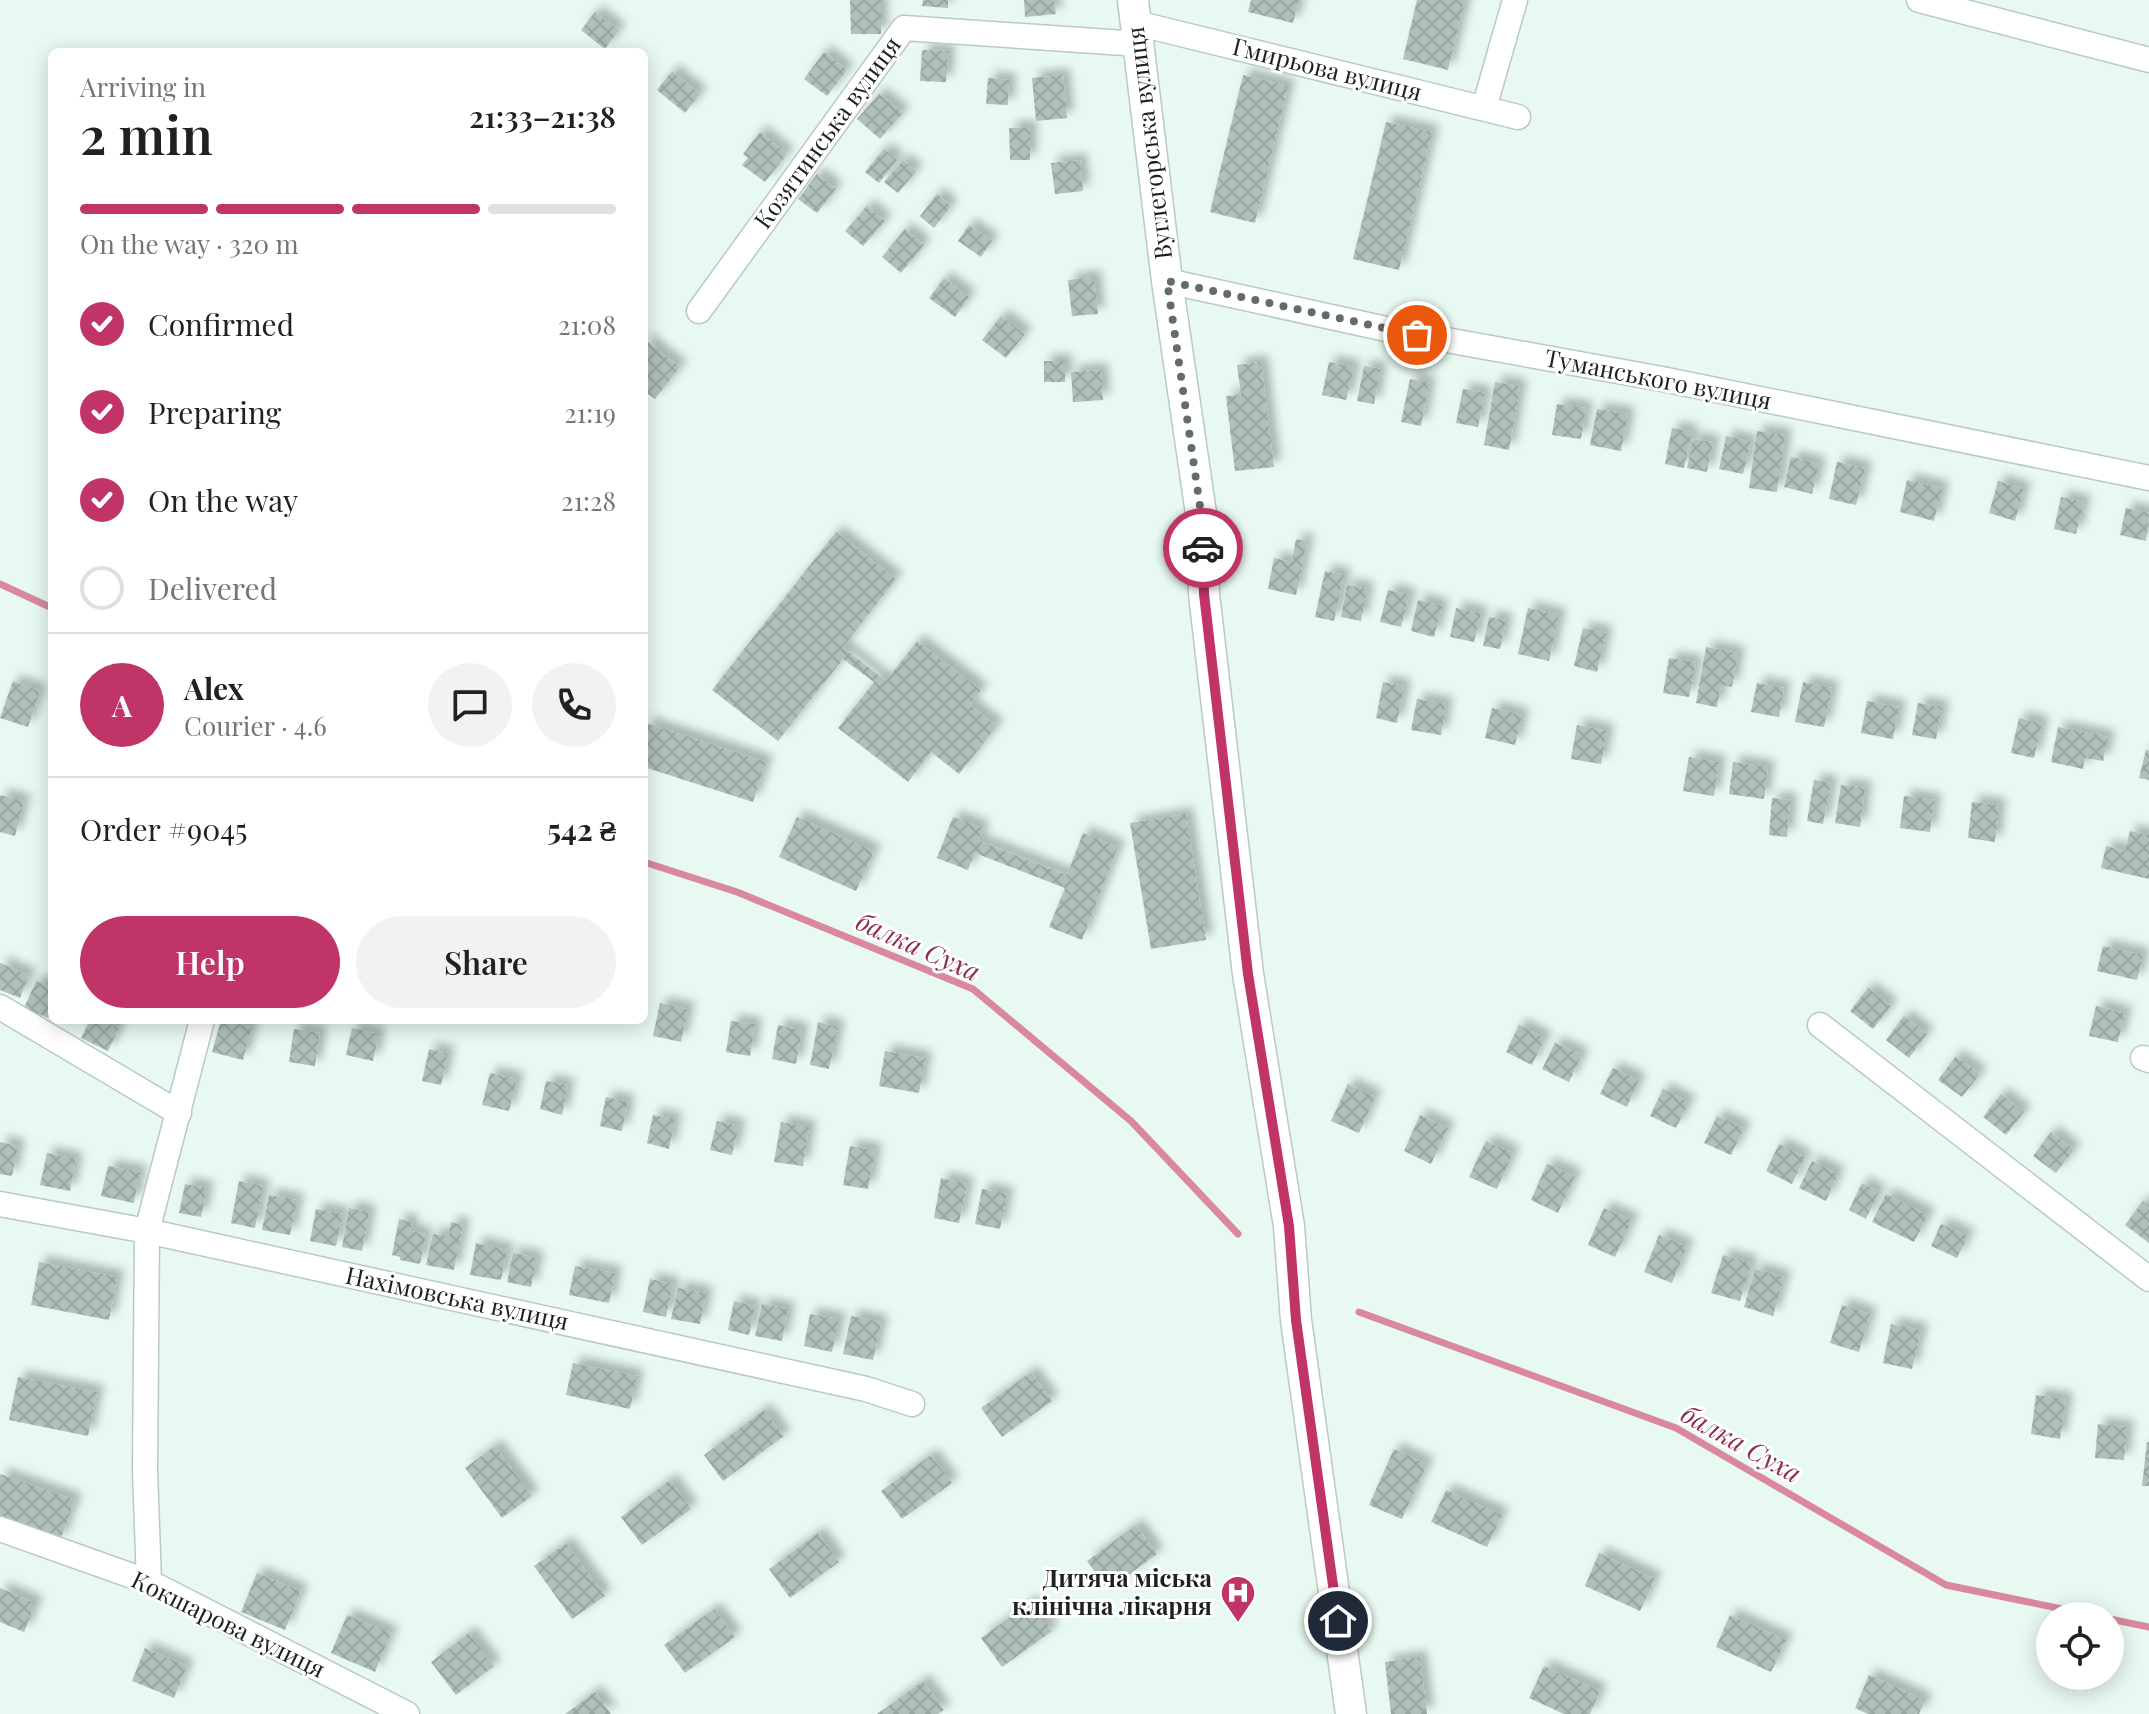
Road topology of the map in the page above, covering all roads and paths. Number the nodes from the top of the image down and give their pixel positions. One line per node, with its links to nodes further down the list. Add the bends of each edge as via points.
1 (1515, 0): 5 (street)
2 (1919, 0): 4 (street)
3 (1136, 22): 5 (street, Гмирьова вулиця); 7 (main road, Вуглегорська вулиця); 8 (street, Козятинська вулиця, via 904,28)
4 (2149, 60)
5 (1484, 108): 6 (street, Гмирьова вулиця)
6 (1518, 117)
7 (1167, 281): 9 (street, Туманського вулиця); 21 (main road, Вуглегорська вулиця, via 1203,527 1204,594 1248,974 1289,1226 1296,1320)
8 (699, 311)
9 (2149, 478)
10 (0, 1007): 13 (street)
11 (201, 1024): 13 (street)
12 (1820, 1025): 16 (street)
13 (179, 1113): 15 (street)
14 (0, 1204): 15 (street, Нахімовська вулиця)
15 (147, 1231): 17 (street, Нахімовська вулиця, via 866,1389); 19 (street)
16 (2149, 1279)
17 (912, 1404)
18 (0, 1529): 19 (street, Кокшарова вулиця)
19 (149, 1582): 20 (street, Кокшарова вулиця)
20 (407, 1714)
21 (1351, 1714)

